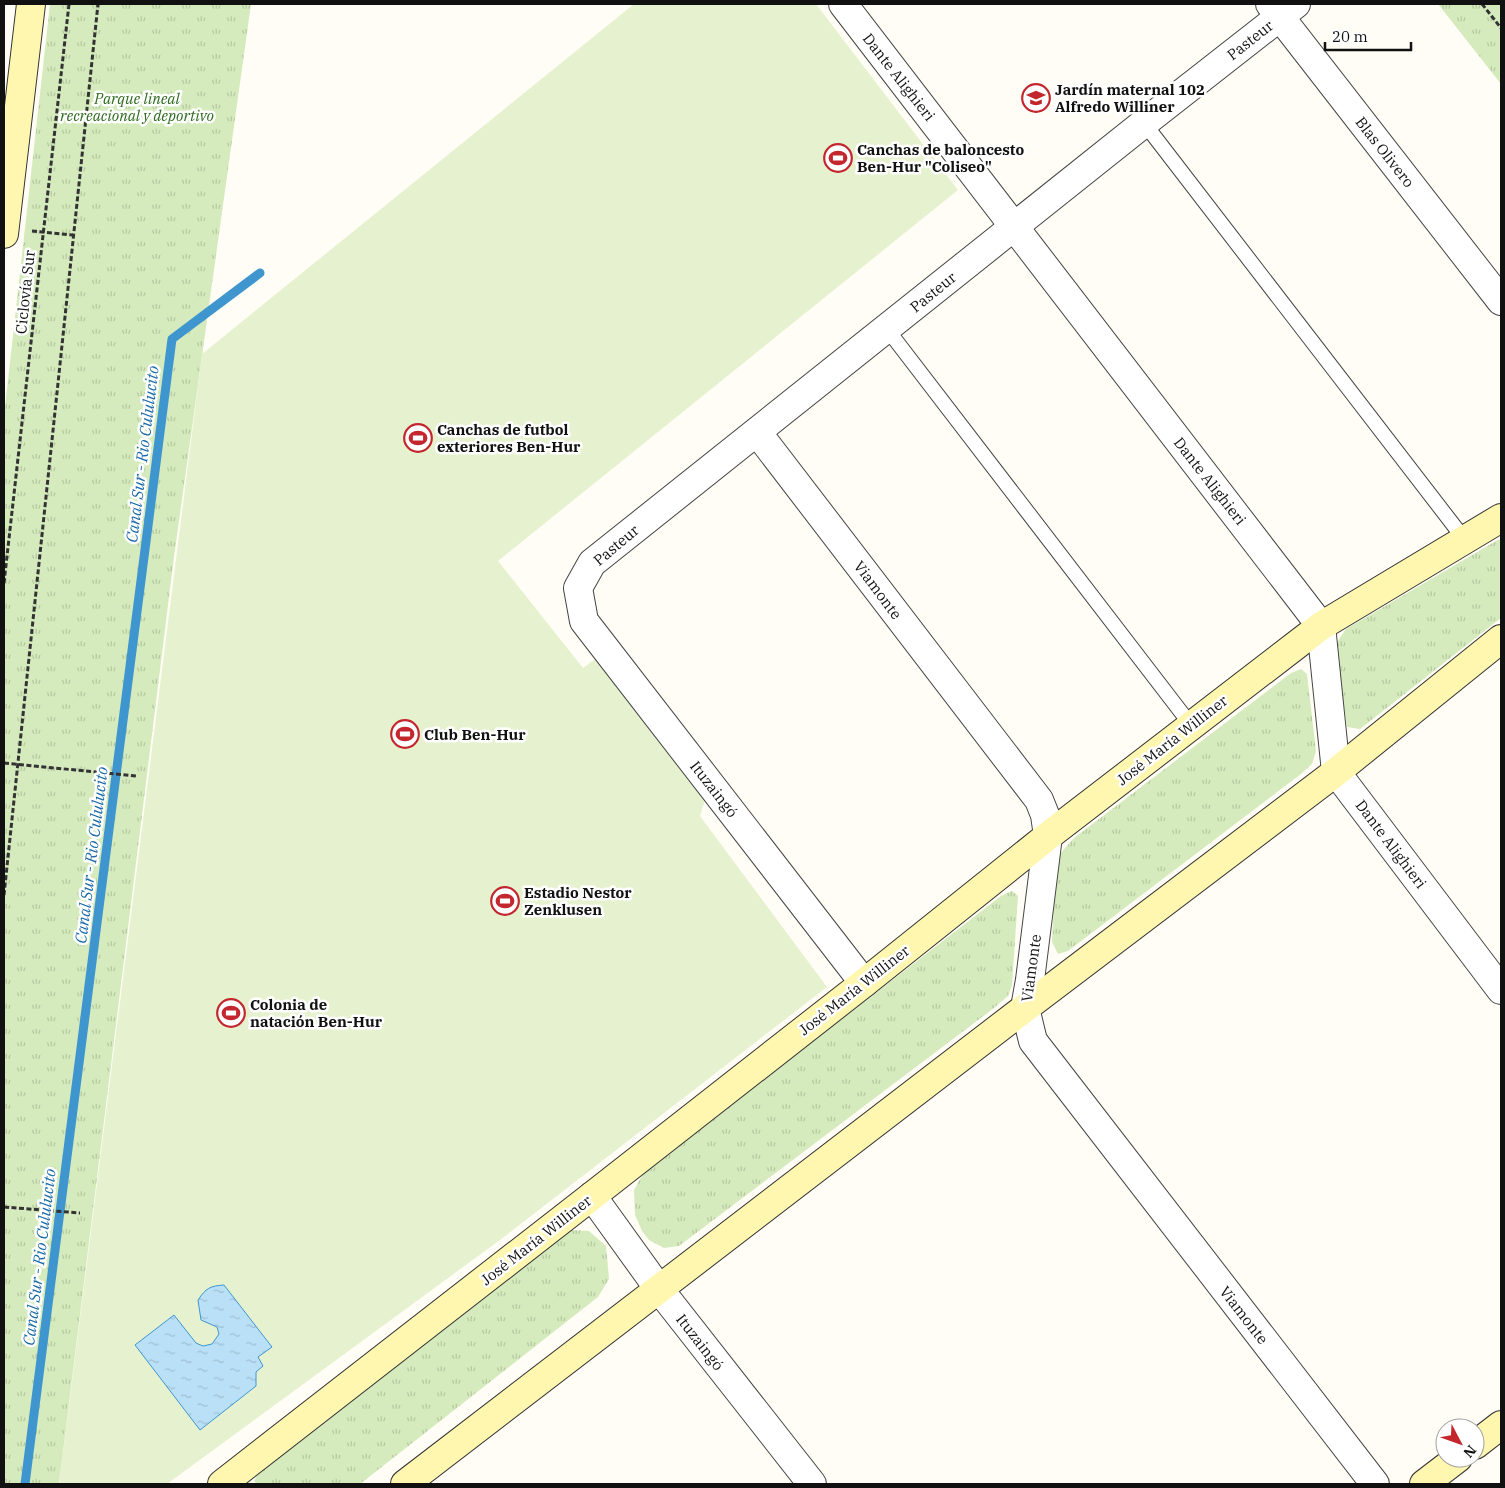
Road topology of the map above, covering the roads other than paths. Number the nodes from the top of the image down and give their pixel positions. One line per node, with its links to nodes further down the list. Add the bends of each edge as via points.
1 (31, 4): 6 (street)
2 (842, 4): 5 (street, Dante Alighieri)
3 (1282, 8): 4 (street, Pasteur); 7 (street, Blas Olivero)
4 (1144, 123): 5 (street, Pasteur); 11 (lane)
5 (1015, 227): 8 (street, Pasteur); 13 (street, Dante Alighieri)
6 (4, 231)
7 (1501, 301)
8 (887, 329): 9 (street, Pasteur); 15 (lane)
9 (757, 432): 12 (street, Pasteur, via 592,563); 17 (street, Viamonte, via 1039,800)
10 (1501, 518): 11 (street, José María Williner)
11 (1465, 540): 13 (street, José María Williner)
12 (578, 588): 18 (street, Ituzaingó, via 584,621)
13 (1321, 626): 15 (street, José María Williner); 16 (street)
14 (1501, 639): 16 (street)
15 (1191, 725): 17 (street, José María Williner)
16 (1336, 772): 19 (street, Dante Alighieri); 20 (street)
17 (1048, 836): 18 (street, José María Williner); 20 (street, Viamonte)
18 (864, 983): 21 (street, José María Williner)
19 (1501, 990)
20 (1025, 1008): 22 (street); 29 (street, Viamonte, via 1033,1041)
21 (592, 1196): 22 (street, Ituzaingó); 26 (street, José María Williner)
22 (659, 1289): 27 (street); 28 (street, Ituzaingó)
23 (1501, 1425): 24 (street)
24 (1485, 1437)
25 (1445, 1468): 30 (street)
26 (231, 1482)
27 (404, 1484)
28 (812, 1484)
29 (1375, 1484)
30 (1424, 1484)

